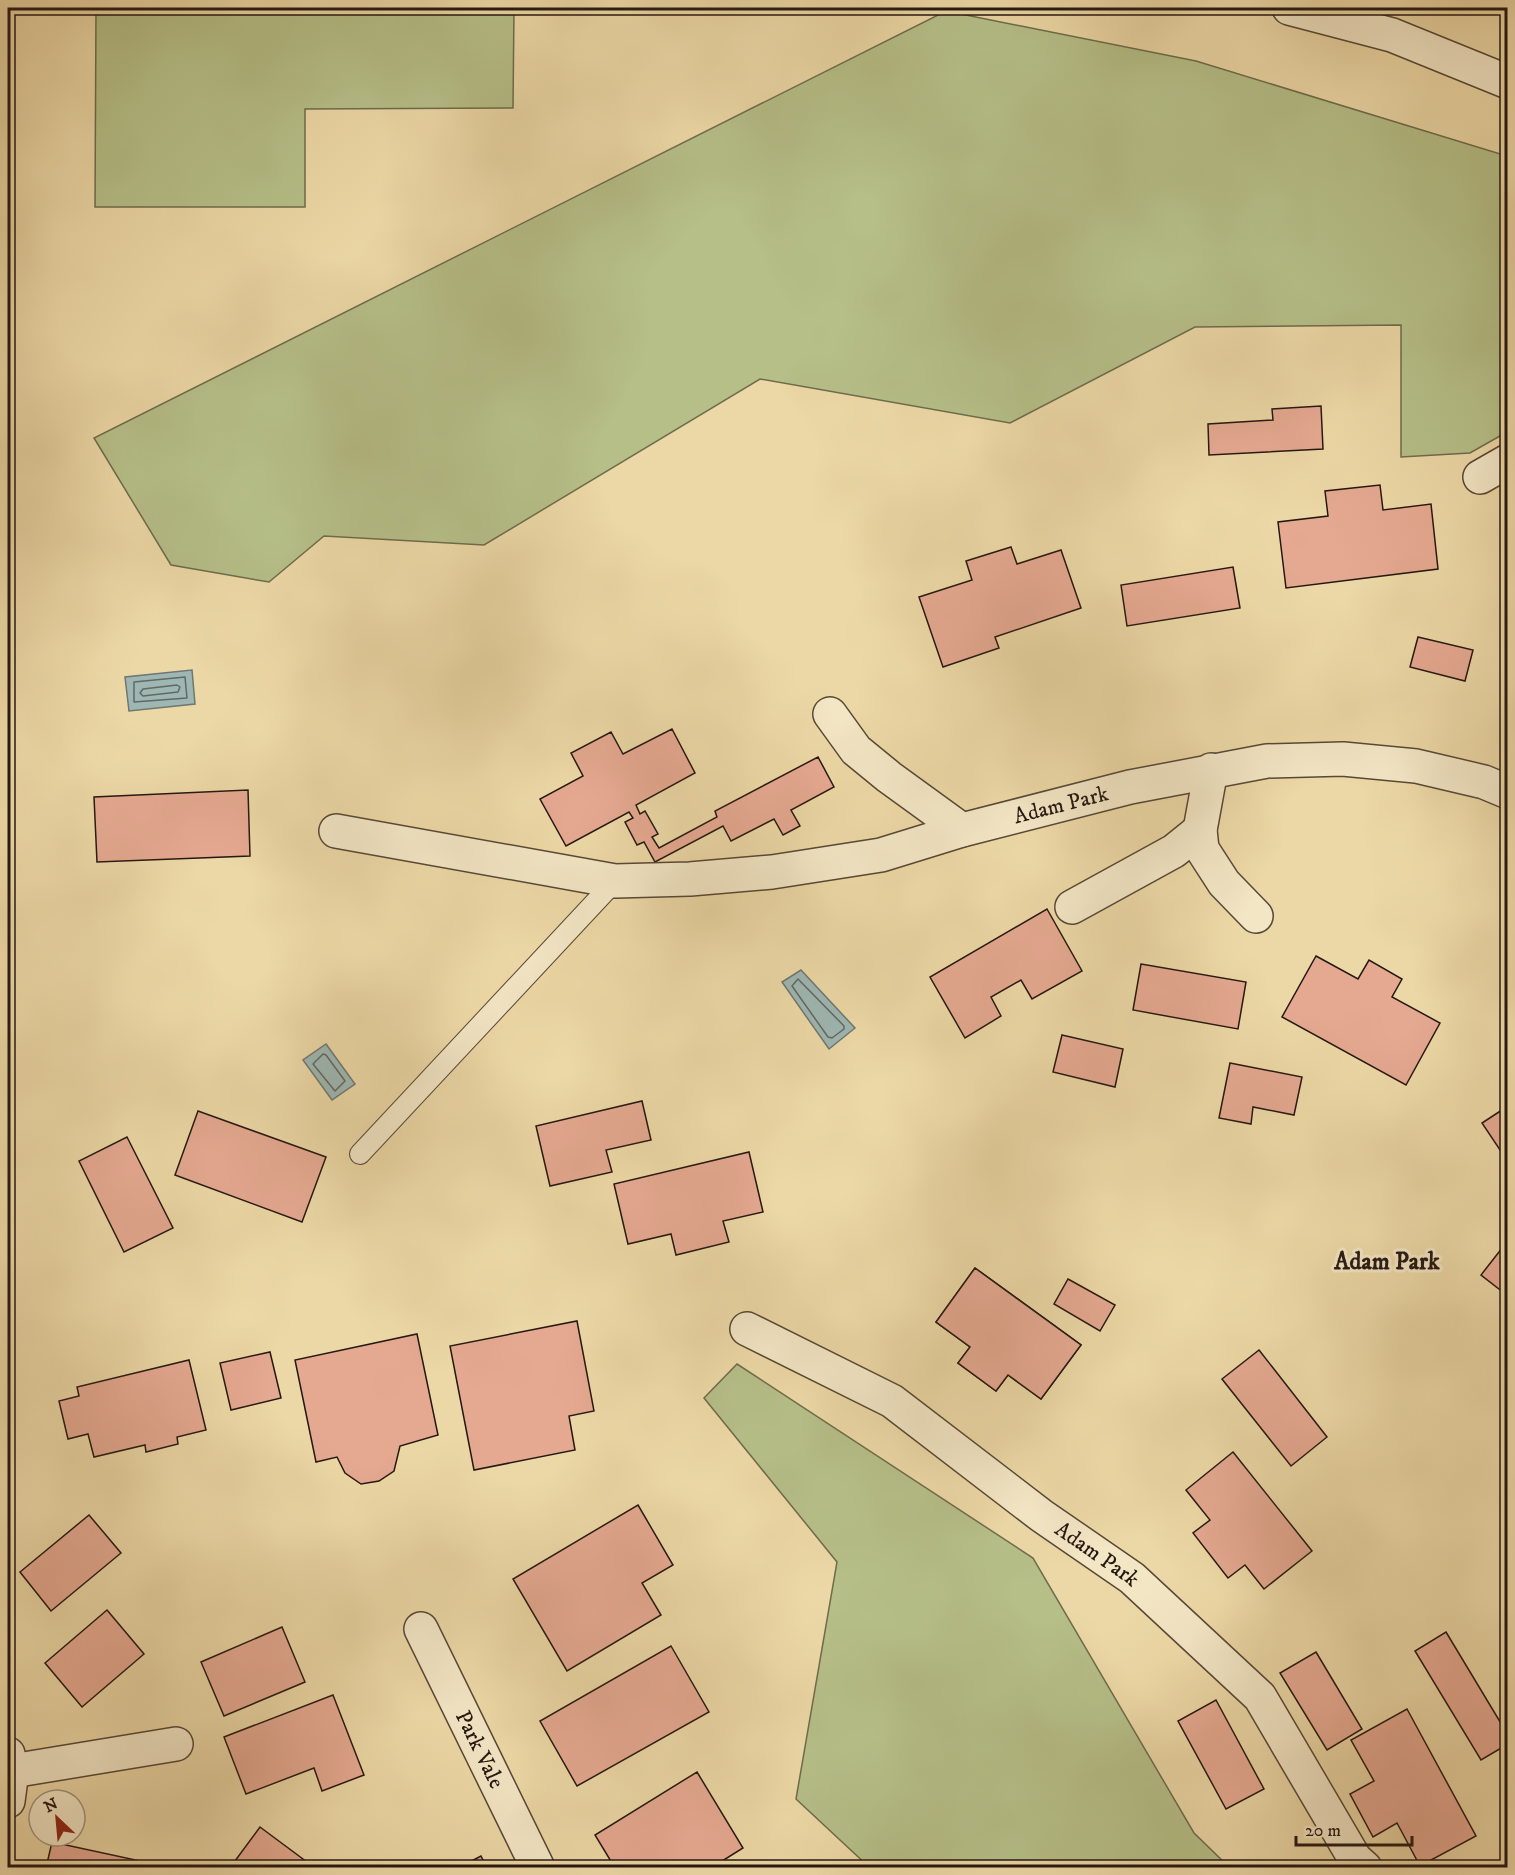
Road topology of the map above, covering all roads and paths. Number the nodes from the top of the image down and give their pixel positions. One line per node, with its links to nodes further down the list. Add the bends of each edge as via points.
1 (1289, 8): 2 (street, via 1392,35)
2 (1508, 82)
3 (830, 714): 6 (street, via 856,750)
4 (1211, 770): 5 (street, Adam Park, via 1267,761 1343,759 1416,766 1484,782); 6 (street, Adam Park, via 1130,786); 7 (street)
5 (1508, 792)
6 (962, 830): 9 (street, Adam Park, via 881,855 772,872)
7 (1200, 830): 10 (street, via 1174,851); 11 (street, via 1202,849 1210,863)
8 (336, 831): 9 (street, Adam Park)
9 (615, 881): 12 (lane)
10 (1072, 907)
11 (1256, 916)
12 (360, 1154)
13 (747, 1329): 18 (street, Adam Park, via 892,1401 1042,1516 1131,1578 1260,1698 1355,1859)
14 (421, 1629): 17 (street, Park Vale)
15 (177, 1744): 16 (street)
16 (9, 1775)
17 (537, 1868)
18 (1365, 1868)

